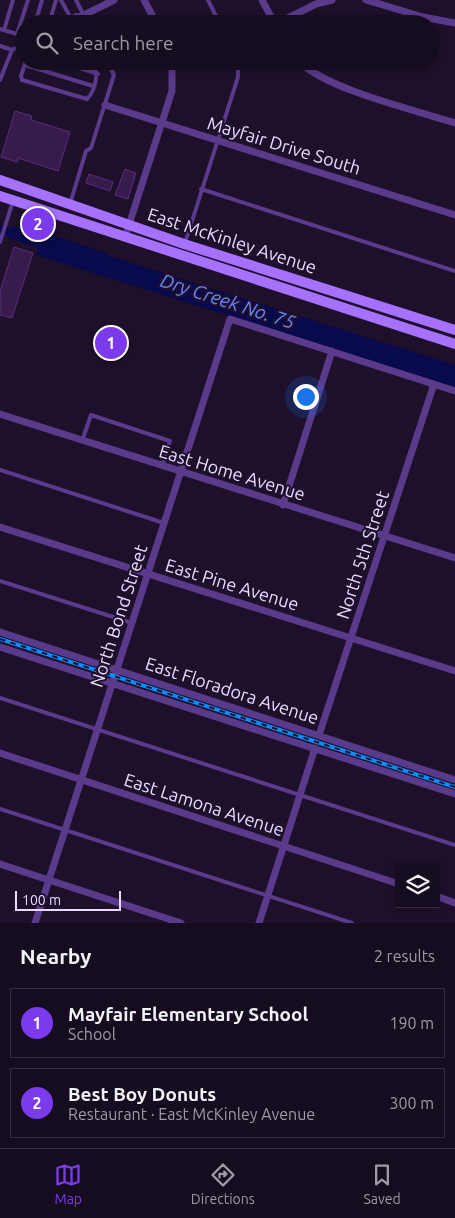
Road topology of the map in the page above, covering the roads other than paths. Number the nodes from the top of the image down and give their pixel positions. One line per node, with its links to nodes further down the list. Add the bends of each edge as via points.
1 (13, 0): 26 (lane)
2 (28, 0): 14 (lane)
3 (42, 0): 15 (lane)
4 (56, 0): 16 (lane)
5 (61, 0): 17 (lane)
6 (76, 0): 13 (lane)
7 (114, 0): 13 (street)
8 (144, 0): 19 (street)
9 (208, 0): 20 (lane)
10 (262, 0): 21 (street)
11 (332, 0): 22 (street)
12 (366, 0): 23 (street)
13 (84, 14): 18 (lane)
14 (23, 15)
15 (38, 15)
16 (52, 15)
17 (68, 15)
18 (80, 15)
19 (152, 15)
20 (216, 15)
21 (271, 15)
22 (294, 15)
23 (416, 15)
24 (440, 21): 25 (street)
25 (455, 24)
26 (2, 29): 27 (lane)
27 (15, 33)
28 (0, 46): 30 (lane)
29 (15, 49): 30 (lane)
30 (12, 50): 40 (lane)
31 (23, 70): 41 (lane, via 22,80 86,100)
32 (46, 70): 41 (lane)
33 (86, 70): 39 (lane)
34 (96, 70): 39 (lane)
35 (111, 70): 42 (lane, via 114,76)
36 (172, 70): 43 (street, via 172,90)
37 (238, 70): 45 (lane)
38 (312, 70): 44 (street, via 332,83)
39 (98, 74): 41 (lane)
40 (0, 80)
41 (94, 86)
42 (105, 105): 43 (street, Mayfair Drive South); 52 (lane)
43 (162, 123): 45 (street, Mayfair Drive South); 54 (street)
44 (455, 123)
45 (218, 141): 48 (lane); 53 (street, Mayfair Drive South)
46 (0, 180): 50 (main road, East McKinley Avenue)
47 (0, 189): 50 (main road, via 18,195)
48 (201, 190): 57 (lane); 58 (lane)
49 (0, 196): 51 (main road, East McKinley Avenue)
50 (50, 198): 52 (main road, East McKinley Avenue)
51 (13, 200): 55 (main road, East McKinley Avenue); 56 (lane)
52 (70, 204): 54 (main road, East McKinley Avenue)
53 (455, 215)
54 (129, 224): 55 (street); 57 (main road, East McKinley Avenue)
55 (125, 237): 60 (main road, East McKinley Avenue)
56 (0, 242)
57 (184, 244): 59 (main road, East McKinley Avenue)
58 (455, 271)
59 (455, 330)
60 (455, 344)
61 (332, 351): 62 (street); 68 (street, North Bond Street, via 230,319); 69 (street)
62 (434, 384): 63 (street); 72 (street, North 5th Street)
63 (455, 391)
64 (0, 414): 65 (street, East Home Avenue)
65 (82, 441): 66 (street, East Home Avenue); 66 (lane, via 91,415 170,440)
66 (162, 467): 68 (street, East Home Avenue)
67 (0, 470): 70 (lane)
68 (181, 473): 69 (street, East Home Avenue); 70 (street, North Bond Street)
69 (283, 505): 72 (street, East Home Avenue)
70 (164, 523): 74 (street, North Bond Street)
71 (0, 527): 74 (street, East Pine Avenue)
72 (386, 537): 73 (street, East Home Avenue); 78 (street, North 5th Street)
73 (455, 558)
74 (148, 574): 76 (street, North Bond Street); 78 (street, East Pine Avenue)
75 (0, 581): 76 (lane)
76 (132, 623): 80 (street, North Bond Street)
77 (0, 632): 80 (street, East Floradora Avenue)
78 (351, 638): 81 (street, East Pine Avenue); 85 (street, North 5th Street)
79 (0, 646): 82 (street, East Floradora Avenue)
80 (117, 670): 82 (street, North Bond Street); 85 (street, East Floradora Avenue)
81 (455, 671)
82 (113, 683): 84 (street, North Bond Street); 86 (street, East Floradora Avenue)
83 (0, 698): 84 (lane)
84 (98, 730): 88 (street, North Bond Street); 91 (lane)
85 (319, 735): 89 (street, East Floradora Avenue)
86 (315, 748): 90 (street, East Floradora Avenue); 91 (street)
87 (0, 754): 88 (street, East Lamona Avenue)
88 (82, 780): 93 (street, North Bond Street); 95 (street, East Lamona Avenue)
89 (455, 780)
90 (455, 794)
91 (300, 795): 94 (lane); 95 (street)
92 (0, 809): 93 (lane)
93 (66, 830): 97 (street, North Bond Street); 99 (lane)
94 (455, 845)
95 (284, 846): 98 (street, East Lamona Avenue); 99 (street)
96 (0, 864): 97 (street)
97 (49, 880): 102 (street, North Bond Street); 103 (street)
98 (395, 883)
99 (268, 896): 104 (street); 105 (lane)
100 (440, 897): 101 (street)
101 (455, 903)
102 (36, 923)
103 (181, 923)
104 (259, 923)
105 (352, 923)

